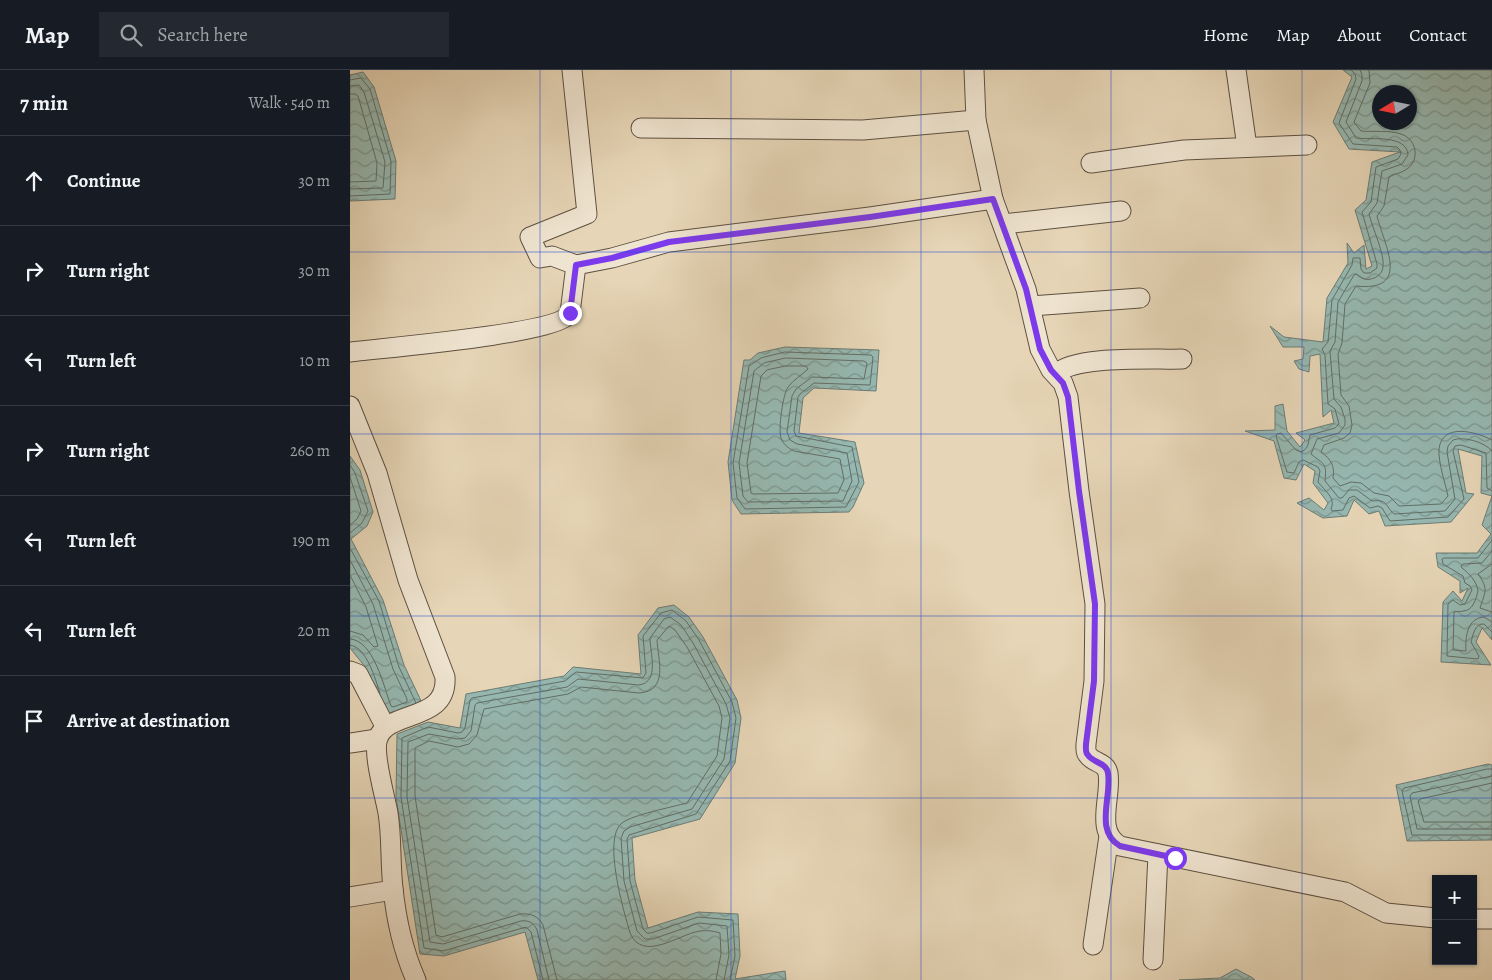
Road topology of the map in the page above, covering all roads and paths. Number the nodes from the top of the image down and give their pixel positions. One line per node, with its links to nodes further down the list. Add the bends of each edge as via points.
1 (572, 70): 12 (street, via 587,214 530,237 540,258 552,256)
2 (974, 70): 4 (street)
3 (1236, 70): 7 (street)
4 (976, 120): 5 (street, via 863,130); 9 (street)
5 (642, 128)
6 (1306, 145): 7 (street)
7 (1247, 147): 8 (street, via 1184,150)
8 (1091, 163)
9 (993, 199): 11 (street); 12 (street, via 669,242)
10 (1121, 211): 11 (street)
11 (1003, 224): 14 (street)
12 (576, 265): 15 (street, via 570,313 564,320 477,339)
13 (1140, 298): 14 (street)
14 (1031, 306): 17 (street, via 1040,349)
15 (350, 352)
16 (1182, 359): 17 (street, via 1091,361 1065,367)
17 (1056, 374): 22 (street, via 1068,397 1095,604 1094,681 1086,752 1104,765 1108,773 1106,822)
18 (350, 406): 20 (street, via 377,473 408,580 445,677 444,692 430,708)
19 (350, 671): 20 (street, via 358,674)
20 (381, 733): 21 (street); 24 (street, via 377,759 388,815)
21 (350, 743)
22 (1109, 836): 23 (street, via 1120,846); 29 (street)
23 (1158, 854): 26 (street, via 1344,892 1386,913); 30 (street)
24 (393, 890): 25 (street); 31 (street, via 406,954)
25 (350, 897)
26 (1432, 918)
27 (1477, 919): 28 (street)
28 (1492, 920)
29 (1093, 945)
30 (1153, 960)
31 (416, 980)

